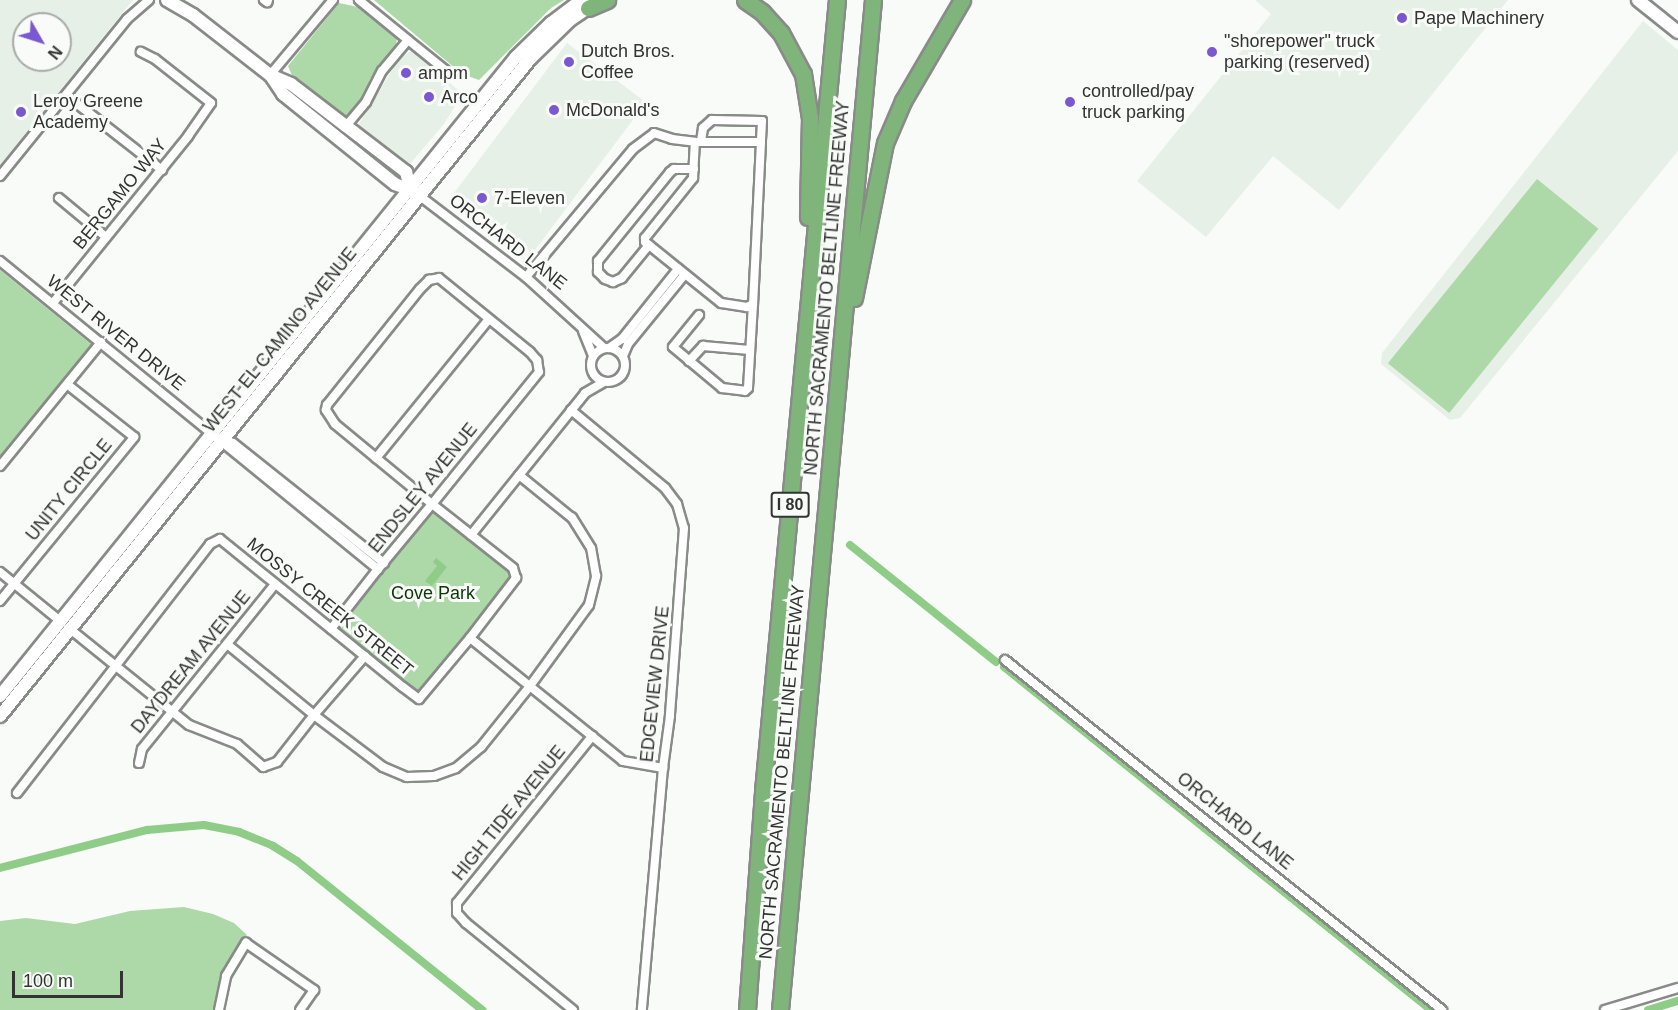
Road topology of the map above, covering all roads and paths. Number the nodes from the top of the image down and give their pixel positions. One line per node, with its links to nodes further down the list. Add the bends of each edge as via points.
1 (138, 0): 15 (street)
2 (149, 0): 15 (street)
3 (167, 0): 14 (main road, ORCHARD LANE)
4 (180, 0): 14 (main road, ORCHARD LANE)
5 (333, 0): 20 (street)
6 (359, 0): 17 (street)
7 (607, 0): 13 (highway)
8 (745, 0): 43 (highway, via 781,33 797,58 808,91)
9 (837, 0): 43 (highway, NORTH SACRAMENTO BELTLINE FREEWAY / I 80)
10 (873, 0): 50 (highway, NORTH SACRAMENTO BELTLINE FREEWAY / I 80)
11 (962, 0): 50 (highway, via 903,101 885,143)
12 (1638, 0): 16 (main road)
13 (590, 3): 28 (main road, WEST EL CAMINO AVENUE, via 530,59)
14 (193, 15): 20 (main road, ORCHARD LANE)
15 (127, 20): 21 (street)
16 (1678, 32)
17 (408, 40): 19 (street); 22 (street)
18 (141, 52): 26 (street, BERGAMO WAY, via 211,103)
19 (445, 70)
20 (270, 75): 22 (main road, ORCHARD LANE, via 291,84); 28 (main road, ORCHARD LANE, via 283,94 395,184)
21 (66, 95): 26 (street); 27 (street)
22 (346, 126): 28 (main road, ORCHARD LANE, via 405,172)
23 (698, 142): 24 (street); 24 (street, via 703,128 712,120 762,121); 25 (street); 34 (street, via 654,133 633,149)
24 (761, 142): 36 (street)
25 (694, 169): 31 (street, via 693,178 645,238); 31 (street, via 670,172 598,261 598,272 613,282 622,278)
26 (162, 170): 30 (street, BERGAMO WAY)
27 (0, 176)
28 (415, 192): 34 (street, ORCHARD LANE); 53 (main road, WEST EL CAMINO AVENUE); 54 (main road, WEST EL CAMINO AVENUE)
29 (59, 198): 30 (street)
30 (106, 237): 35 (street, BERGAMO WAY)
31 (649, 245): 33 (street)
32 (0, 261): 35 (street, WEST RIVER DRIVE)
33 (681, 272): 36 (street, via 721,303 747,307); 41 (street, via 622,339); 45 (street)
34 (526, 277): 39 (street, ORCHARD LANE)
35 (53, 303): 40 (street, WEST RIVER DRIVE)
36 (753, 304): 42 (street)
37 (699, 315): 46 (street, via 673,347)
38 (489, 319): 55 (street); 55 (street, via 439,278 429,280 327,405 335,424); 58 (street, ENDSLEY AVENUE, via 530,352 540,367)
39 (581, 327): 41 (street, ORCHARD LANE); 44 (street, ORCHARD LANE)
40 (101, 342): 49 (street); 53 (street, WEST RIVER DRIVE)
41 (607, 348): 44 (street); 45 (street)
42 (750, 350): 46 (street, via 703,346); 46 (street, via 745,391 722,388)
43 (804, 353): 87 (highway, NORTH SACRAMENTO BELTLINE FREEWAY / I 80)
44 (593, 356): 47 (street)
45 (623, 356): 48 (street, via 625,367 620,377)
46 (689, 361)
47 (592, 371): 48 (street); 51 (street)
48 (604, 382): 51 (street)
49 (67, 384): 56 (street); 62 (street, UNITY CIRCLE, via 134,437)
50 (837, 387): 88 (highway, NORTH SACRAMENTO BELTLINE FREEWAY / I 80)
51 (585, 393): 52 (street)
52 (571, 410): 57 (street); 80 (street, EDGEVIEW DRIVE, via 665,488 681,516 684,560)
53 (211, 431): 54 (street, WEST RIVER DRIVE); 65 (main road, WEST EL CAMINO AVENUE)
54 (223, 440): 60 (street, WEST RIVER DRIVE, via 240,448); 66 (main road, WEST EL CAMINO AVENUE)
55 (376, 458): 58 (street)
56 (0, 466)
57 (519, 475): 59 (street); 73 (street, via 572,518 591,548 596,576 590,605)
58 (432, 504): 59 (street); 60 (street, ENDSLEY AVENUE)
59 (471, 535): 68 (street, via 513,568 516,578)
60 (381, 566): 67 (street, ENDSLEY AVENUE)
61 (0, 572): 62 (street)
62 (14, 584): 64 (street, UNITY CIRCLE); 65 (street)
63 (275, 584): 67 (street, MOSSY CREEK STREET); 69 (street, DAYDREAM AVENUE); 72 (street, MOSSY CREEK STREET, via 220,539 210,544)
64 (0, 602)
65 (60, 621): 74 (main road, WEST EL CAMINO AVENUE)
66 (70, 629): 72 (street); 77 (main road, WEST EL CAMINO AVENUE)
67 (331, 629): 70 (street, MOSSY CREEK STREET)
68 (470, 638): 70 (street, MOSSY CREEK STREET, via 420,699); 73 (street)
69 (227, 644): 75 (street, DAYDREAM AVENUE); 76 (street)
70 (365, 656): 76 (street)
71 (1005, 660): 89 (street, ORCHARD LANE)
72 (116, 666): 75 (street); 81 (street)
73 (530, 686): 76 (street, via 482,747 456,768 434,776 408,777 383,767); 78 (street)
74 (0, 696)
75 (171, 711): 76 (street, via 189,725 237,744 263,767 277,762); 79 (street, DAYDREAM AVENUE, via 142,749)
76 (314, 715)
77 (0, 716)
78 (592, 736): 80 (street, via 623,761); 85 (street, HIGH TIDE AVENUE, via 457,903 457,913)
79 (139, 763)
80 (663, 768): 86 (street, EDGEVIEW DRIVE)
81 (17, 793)
82 (1678, 988): 90 (street)
83 (219, 1010): 84 (street, via 226,976 246,943 314,990)
84 (300, 1010)
85 (573, 1010)
86 (642, 1010)
87 (747, 1010)
88 (780, 1010)
89 (1442, 1010)
90 (1605, 1010)

